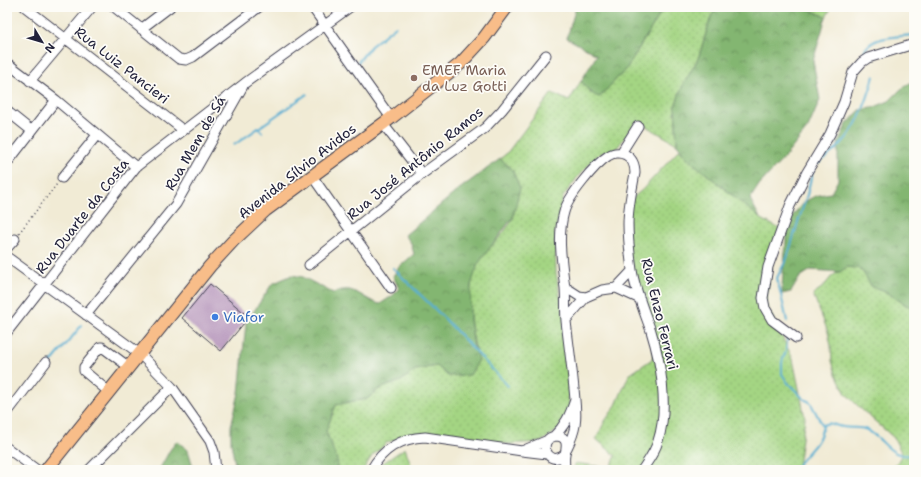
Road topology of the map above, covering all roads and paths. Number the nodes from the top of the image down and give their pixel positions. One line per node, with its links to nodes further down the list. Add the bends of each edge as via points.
1 (25, 7): 11 (street, Rua Luiz Pancieri)
2 (92, 7): 11 (street)
3 (114, 7): 10 (street)
4 (170, 7): 10 (street)
5 (259, 7): 10 (street, via 186,60 179,58)
6 (312, 7): 9 (street)
7 (350, 7): 9 (street, Rua Mem de Sá)
8 (507, 7): 19 (main road, Avenida Sílvio Avidos, via 460,64)
9 (326, 25): 16 (street, Rua Mem de Sá); 19 (street)
10 (142, 28)
11 (65, 38): 15 (street); 21 (street, Rua Luiz Pancieri)
12 (914, 44): 45 (street, via 868,58 853,72 830,134 807,172 783,222 768,267 763,302 772,320)
13 (546, 55): 27 (street, Rua José Antônio Ramos, via 494,118 473,137)
14 (7, 63): 15 (street)
15 (30, 81): 17 (street)
16 (245, 83): 21 (street, Rua Duarte da Costa); 42 (street, Rua Mem de Sá, via 176,204)
17 (56, 100): 22 (street); 23 (street)
18 (7, 111): 22 (street)
19 (387, 121): 27 (street); 28 (main road, Avenida Sílvio Avidos)
20 (638, 126): 24 (street)
21 (183, 130): 26 (street, Rua Duarte da Costa)
22 (32, 131): 25 (street)
23 (97, 135): 26 (street); 29 (street)
24 (621, 153): 35 (street, Rua Enzo Ferrari, via 631,160 635,170 628,223); 37 (street, via 609,155 601,161 568,201 562,223 562,268)
25 (7, 163)
26 (136, 167): 36 (street, Rua Duarte da Costa)
27 (422, 174): 30 (street, Rua José Antônio Ramos)
28 (312, 176): 30 (street); 46 (main road, Avenida Sílvio Avidos, via 266,210 233,241)
29 (62, 178): 31 (path)
30 (352, 231): 34 (street, Rua José Antônio Ramos); 38 (street)
31 (15, 238): 32 (street)
32 (7, 248)
33 (7, 257): 36 (street)
34 (309, 265)
35 (632, 271): 39 (street); 41 (street, Rua Enzo Ferrari)
36 (44, 285): 42 (street); 44 (street, Rua Duarte da Costa)
37 (565, 287): 40 (street, via 579,296); 43 (street)
38 (391, 288)
39 (616, 288): 40 (street, via 602,290); 41 (street)
40 (586, 297): 43 (street)
41 (640, 299): 65 (street, Rua Enzo Ferrari, via 660,366 663,412 659,440)
42 (86, 315): 46 (street)
43 (566, 320): 51 (street)
44 (7, 332)
45 (796, 338)
46 (140, 354): 48 (main road, Avenida Sílvio Avidos); 49 (street)
47 (46, 362): 52 (street)
48 (129, 367): 50 (main road, Avenida Sílvio Avidos); 50 (street, via 100,347 84,367 84,371)
49 (172, 387): 60 (street); 61 (street, via 210,441)
50 (109, 392): 59 (main road, Avenida Sílvio Avidos)
51 (575, 400): 53 (street, via 563,426); 56 (street, via 575,429)
52 (7, 413)
53 (550, 439): 55 (street); 56 (street, via 556,436 563,438); 57 (street, via 545,447)
54 (7, 448): 58 (street)
55 (522, 451): 57 (street); 62 (street, via 416,437 399,442 381,456)
56 (566, 451): 57 (street, via 559,458); 64 (street)
57 (550, 456): 63 (street)
58 (37, 470)
59 (46, 470)
60 (89, 470)
61 (216, 470)
62 (371, 470)
63 (560, 470)
64 (565, 470)
65 (642, 470)

